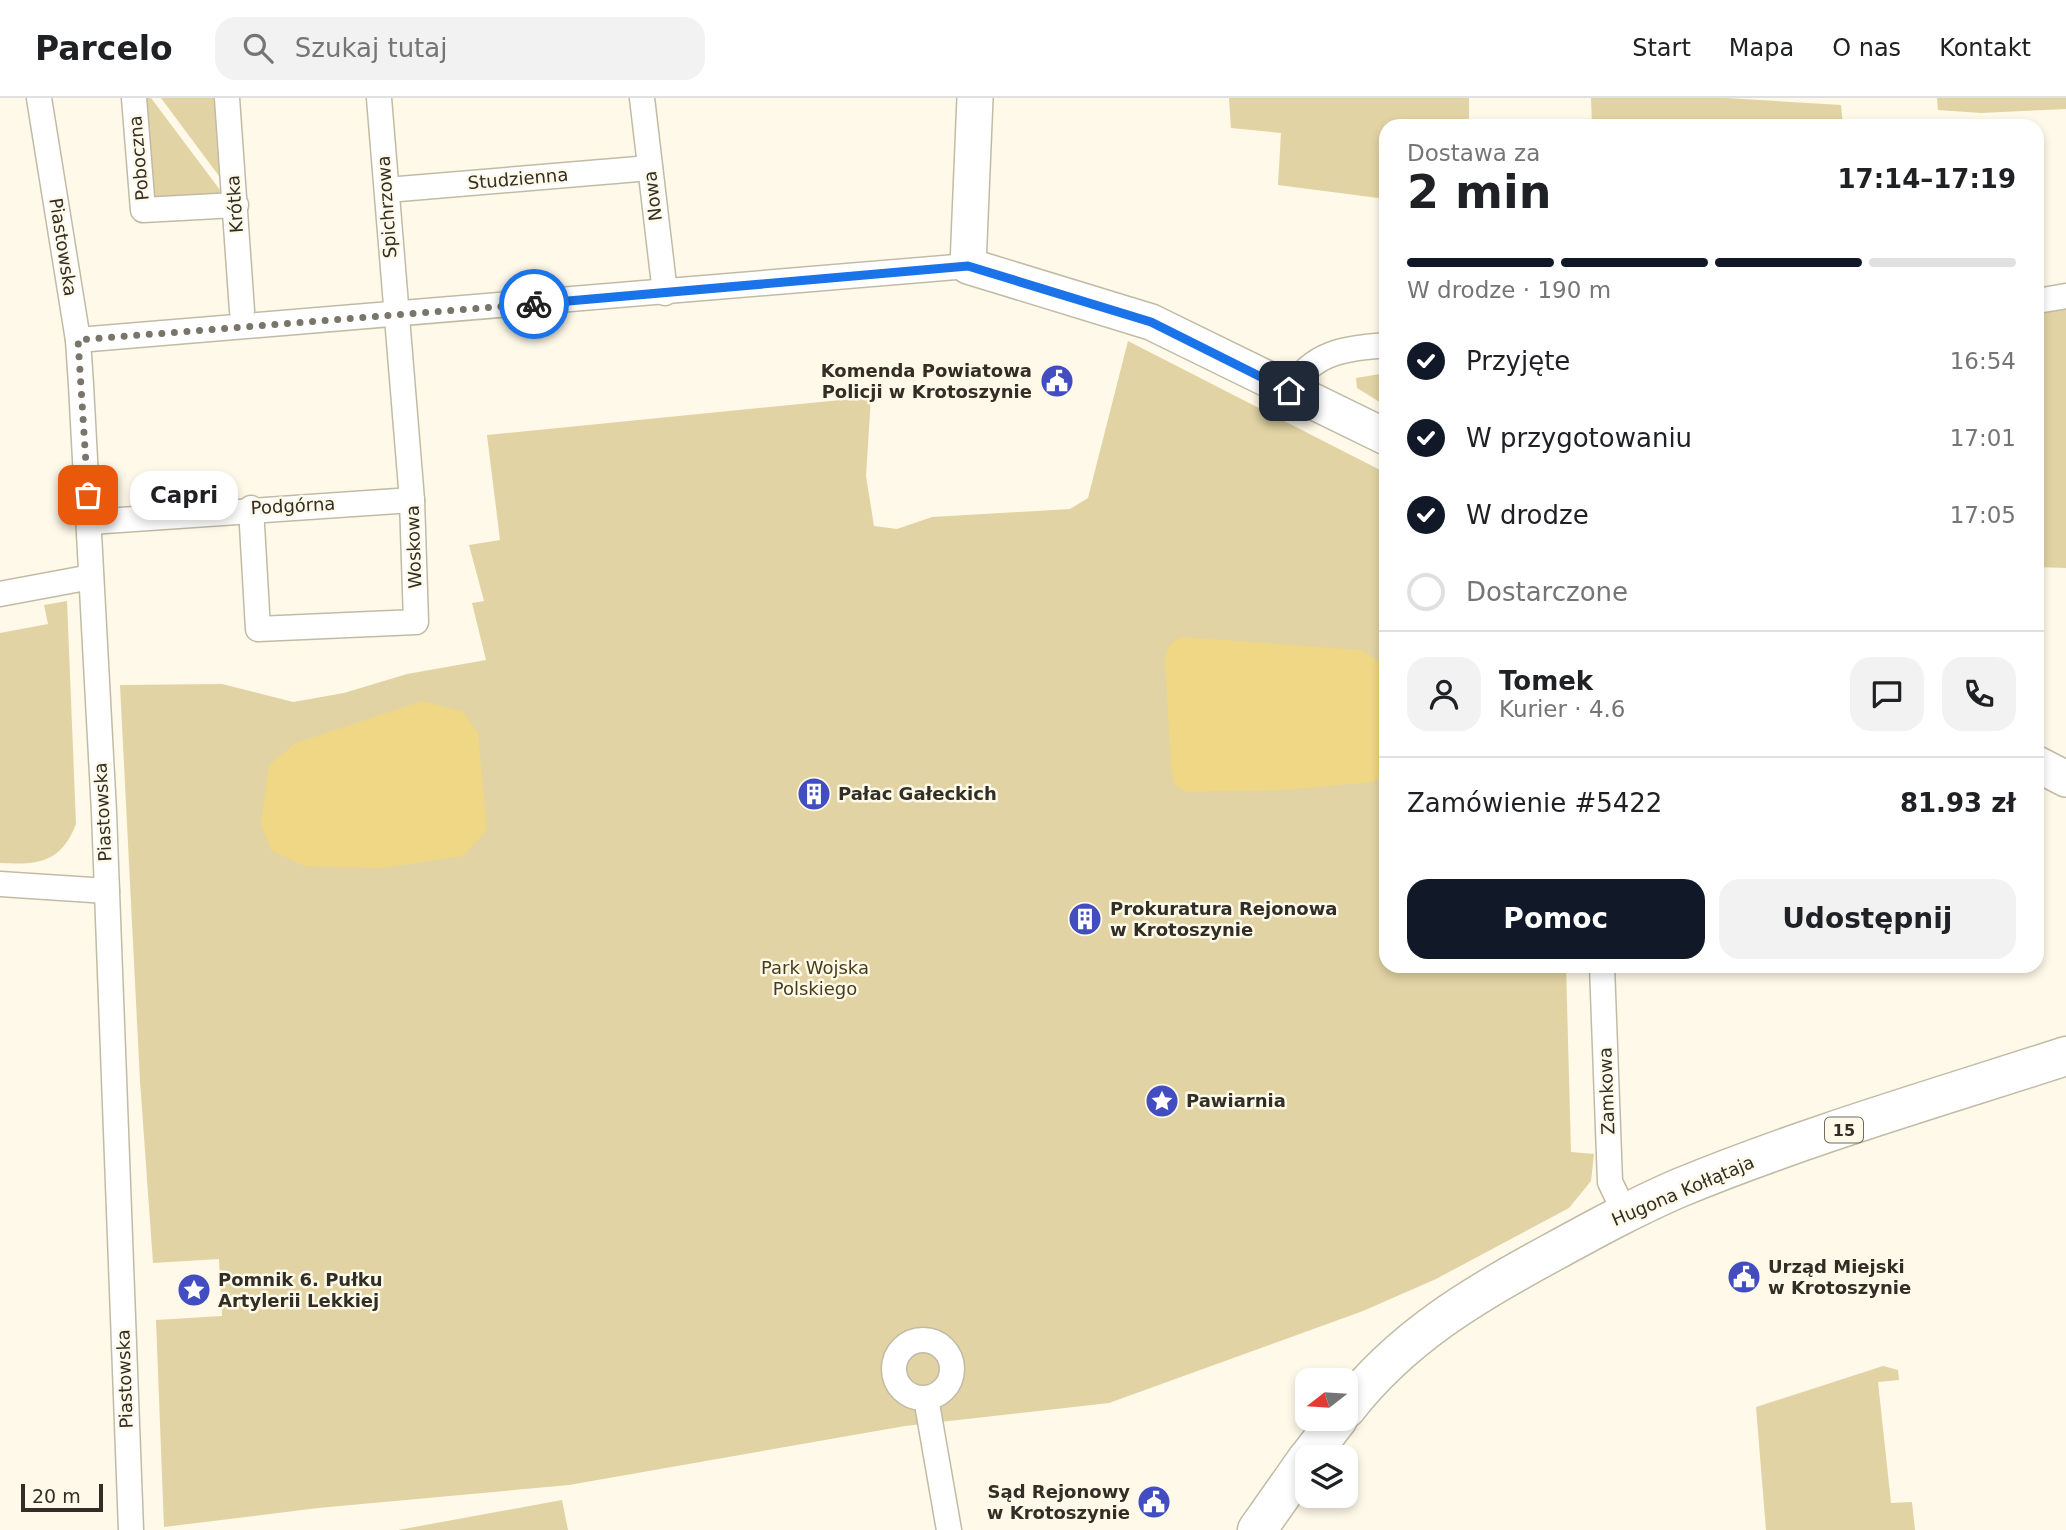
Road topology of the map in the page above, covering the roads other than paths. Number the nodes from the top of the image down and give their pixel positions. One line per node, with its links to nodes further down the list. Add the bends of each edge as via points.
1 (39, 98): 16 (street, Piastowska)
2 (134, 98): 9 (street, Poboczna, via 143,210)
3 (227, 98): 9 (street, Krótka)
4 (379, 98): 8 (street, Spichrzowa)
5 (642, 98): 7 (street, Nowa)
6 (975, 98): 10 (street)
7 (650, 168): 8 (street, Studzienna); 11 (street, Nowa)
8 (387, 190): 15 (street, Spichrzowa)
9 (236, 205): 14 (street, Krótka)
10 (968, 266): 11 (street); 18 (street, via 1151,322)
11 (665, 293): 15 (street)
12 (2066, 296): 13 (street)
13 (2044, 299)
14 (242, 311)
15 (395, 316): 16 (street); 20 (street, Woskowa)
16 (78, 340): 22 (street, Piastowska)
17 (1379, 346): 18 (street, via 1323,356 1307,365)
18 (1289, 391): 19 (street)
19 (1379, 434)
20 (412, 500): 21 (street, Podgórna); 21 (street, Woskowa, via 415,622 258,629)
21 (251, 508): 22 (street, Podgórna)
22 (90, 522): 23 (street, Piastowska)
23 (91, 576): 24 (street); 28 (street, Piastowska)
24 (0, 594)
25 (2044, 768): 26 (street)
26 (2066, 779)
27 (0, 884): 28 (street)
28 (107, 891): 35 (street, Piastowska)
29 (1602, 973): 31 (street, Zamkowa, via 1610,1182)
30 (2066, 1056): 31 (main road, Hugona Kołłątaja / 15, via 1759,1158)
31 (1625, 1213): 32 (main road, Hugona Kołłątaja / 15, via 1492,1284 1439,1318 1371,1376)
32 (1358, 1393)
33 (926, 1398): 36 (street)
34 (1295, 1476): 37 (main road)
35 (131, 1530)
36 (949, 1530)
37 (1257, 1530)

